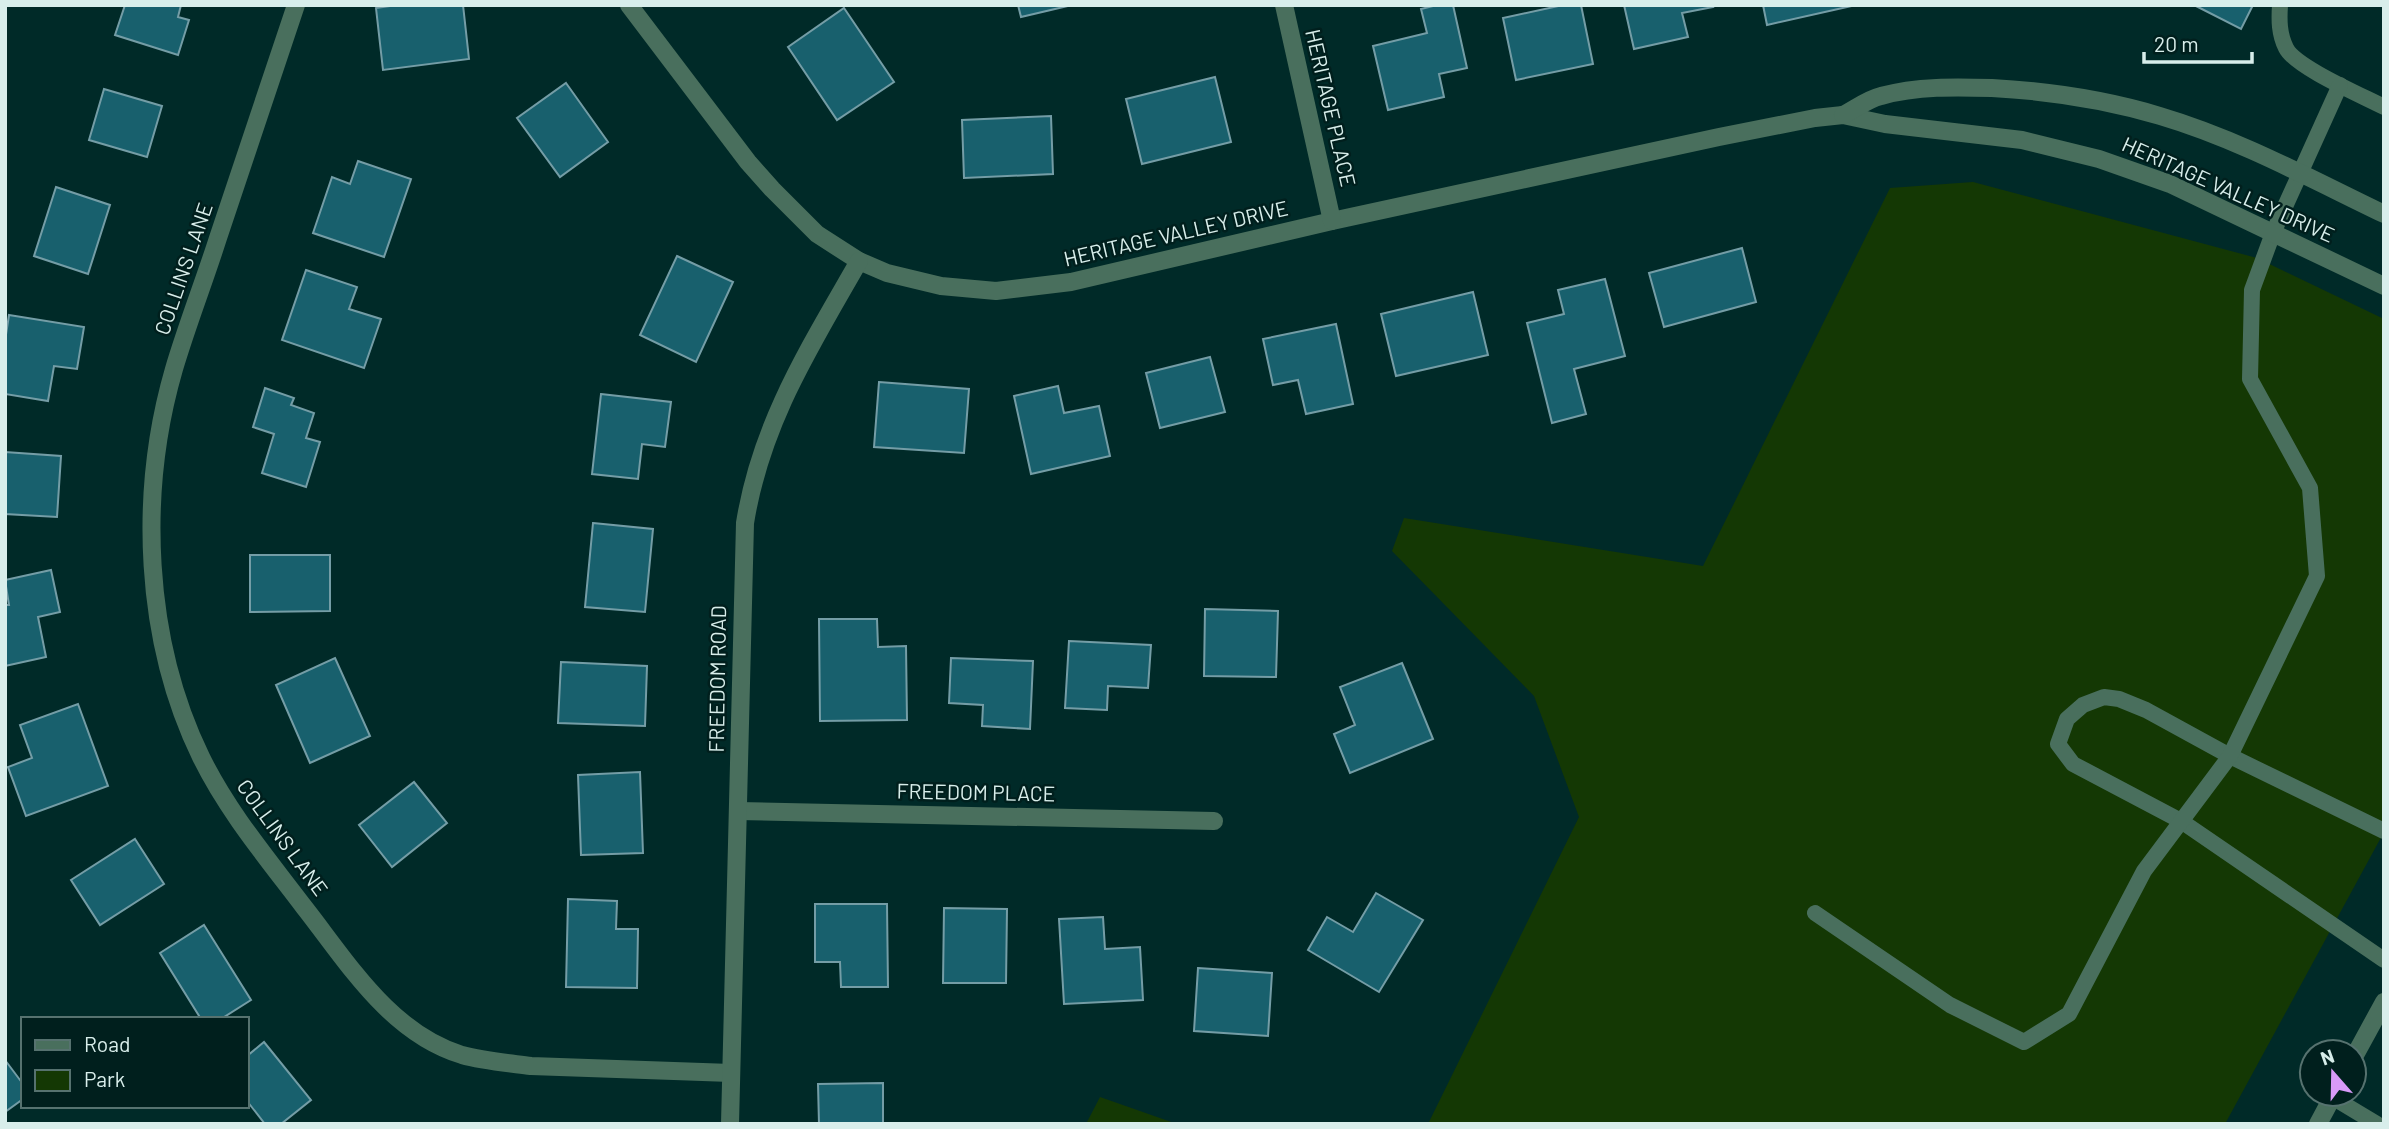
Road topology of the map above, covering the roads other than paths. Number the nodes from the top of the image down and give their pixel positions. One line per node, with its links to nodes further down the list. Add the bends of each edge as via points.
1 (296, 5): 23 (street, COLLINS LANE, via 174,369 156,456 151,518 158,608 178,701 199,753 229,809 343,957 386,1008 418,1034 461,1054 506,1063)
2 (629, 5): 12 (street, HERITAGE VALLEY DRIVE, via 772,189 817,234)
3 (1284, 5): 10 (street, HERITAGE PLACE)
4 (2280, 5): 5 (lane, via 2278,23 2287,51)
5 (2340, 85): 6 (lane); 8 (lane)
6 (2384, 107)
7 (1843, 115): 8 (street, HERITAGE VALLEY DRIVE, via 1879,96 1922,90 1956,87 2042,92 2159,115); 10 (street, HERITAGE VALLEY DRIVE, via 1766,127); 11 (street, HERITAGE VALLEY DRIVE, via 2062,148 2134,170)
8 (2300, 173): 9 (street, HERITAGE VALLEY DRIVE); 11 (lane)
9 (2384, 214)
10 (1332, 221): 12 (street, HERITAGE VALLEY DRIVE, via 1024,289 942,286)
11 (2273, 233): 13 (street, HERITAGE VALLEY DRIVE); 14 (lane, via 2252,290 2250,379 2310,488 2317,576)
12 (859, 261): 15 (street, FREEDOM ROAD, via 777,411 750,490 744,549)
13 (2384, 286)
14 (2230, 756): 17 (lane); 17 (lane, via 2119,699 2104,697 2083,705 2067,719 2058,744 2073,764); 18 (lane)
15 (738, 811): 16 (street, FREEDOM PLACE); 23 (street, FREEDOM ROAD)
16 (1214, 821)
17 (2181, 821): 19 (lane, via 2144,871 2069,1014 2024,1042 1950,1006); 20 (lane)
18 (2384, 831)
19 (1815, 913)
20 (2384, 960)
21 (2384, 1002): 22 (street)
22 (2364, 1038)
23 (731, 1073): 26 (street, FREEDOM ROAD)
24 (2327, 1108): 27 (street)
25 (2352, 1108): 28 (lane)
26 (730, 1124)
27 (2318, 1124)
28 (2377, 1124)

